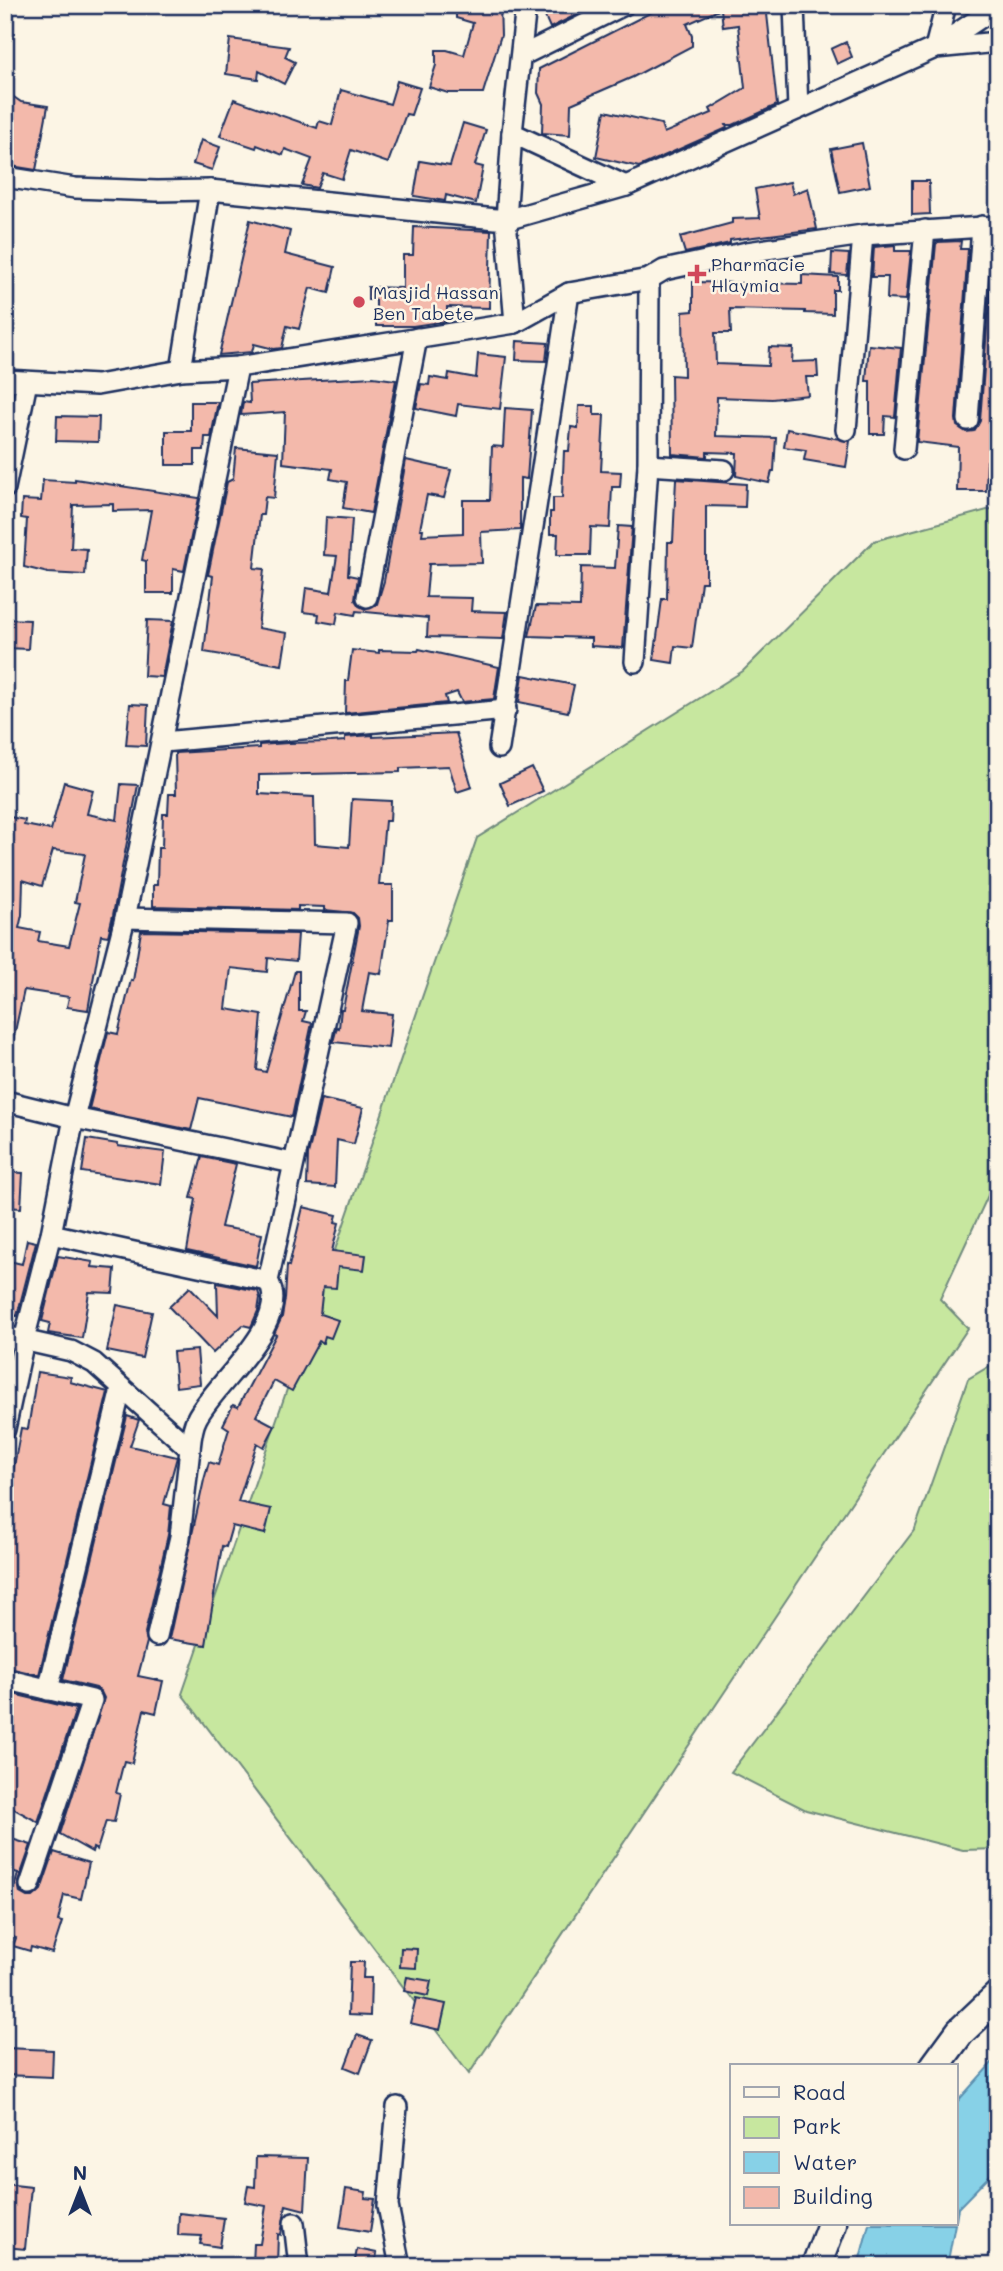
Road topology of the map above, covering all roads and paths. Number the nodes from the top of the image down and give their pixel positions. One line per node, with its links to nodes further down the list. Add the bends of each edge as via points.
1 (526, 5): 8 (street)
2 (624, 5): 8 (street)
3 (794, 5): 9 (street)
4 (946, 5): 7 (street)
5 (998, 6): 7 (street)
6 (998, 42): 7 (street)
7 (935, 48): 9 (street)
8 (521, 56): 10 (street)
9 (798, 108): 12 (street)
10 (512, 133): 12 (street); 14 (street)
11 (5, 177): 13 (street, via 75,188)
12 (626, 186): 14 (street)
13 (210, 190): 14 (street); 23 (street)
14 (506, 220): 20 (street)
15 (990, 226): 16 (street); 26 (street)
16 (925, 230): 17 (street); 28 (street)
17 (863, 234): 18 (street, via 747,252 664,270); 27 (street)
18 (649, 279): 19 (street); 29 (street)
19 (569, 293): 20 (street); 34 (street)
20 (515, 323): 21 (street)
21 (417, 338): 22 (street); 32 (street)
22 (238, 367): 23 (street); 35 (street)
23 (181, 370): 25 (street, via 97,384)
24 (5, 380): 25 (street)
25 (27, 382): 31 (street)
26 (968, 420)
27 (846, 430)
28 (904, 449)
29 (648, 465): 30 (street); 33 (street)
30 (724, 470)
31 (5, 488)
32 (367, 597)
33 (635, 663)
34 (506, 710): 35 (street); 36 (street)
35 (163, 742): 37 (street)
36 (499, 748)
37 (125, 918): 39 (street); 40 (street, via 347,923)
38 (5, 1101): 39 (street)
39 (74, 1118): 40 (street); 41 (street)
40 (293, 1163): 42 (street)
41 (51, 1234): 42 (street); 43 (street)
42 (268, 1281): 46 (street, via 275,1298 273,1308 252,1348 197,1416)
43 (15, 1338): 44 (street, via 71,1351 94,1363); 45 (street)
44 (121, 1389): 46 (street); 49 (street)
45 (5, 1429)
46 (190, 1449): 47 (street, via 180,1537)
47 (157, 1636)
48 (5, 1679): 49 (street)
49 (48, 1690): 50 (street, via 92,1700)
50 (30, 1885)
51 (998, 1996): 52 (main road, via 960,2032)
52 (936, 2064)
53 (397, 2107): 57 (street, via 388,2206)
54 (294, 2223): 56 (street)
55 (831, 2226): 58 (main road)
56 (299, 2266)
57 (400, 2266)
58 (816, 2266)

